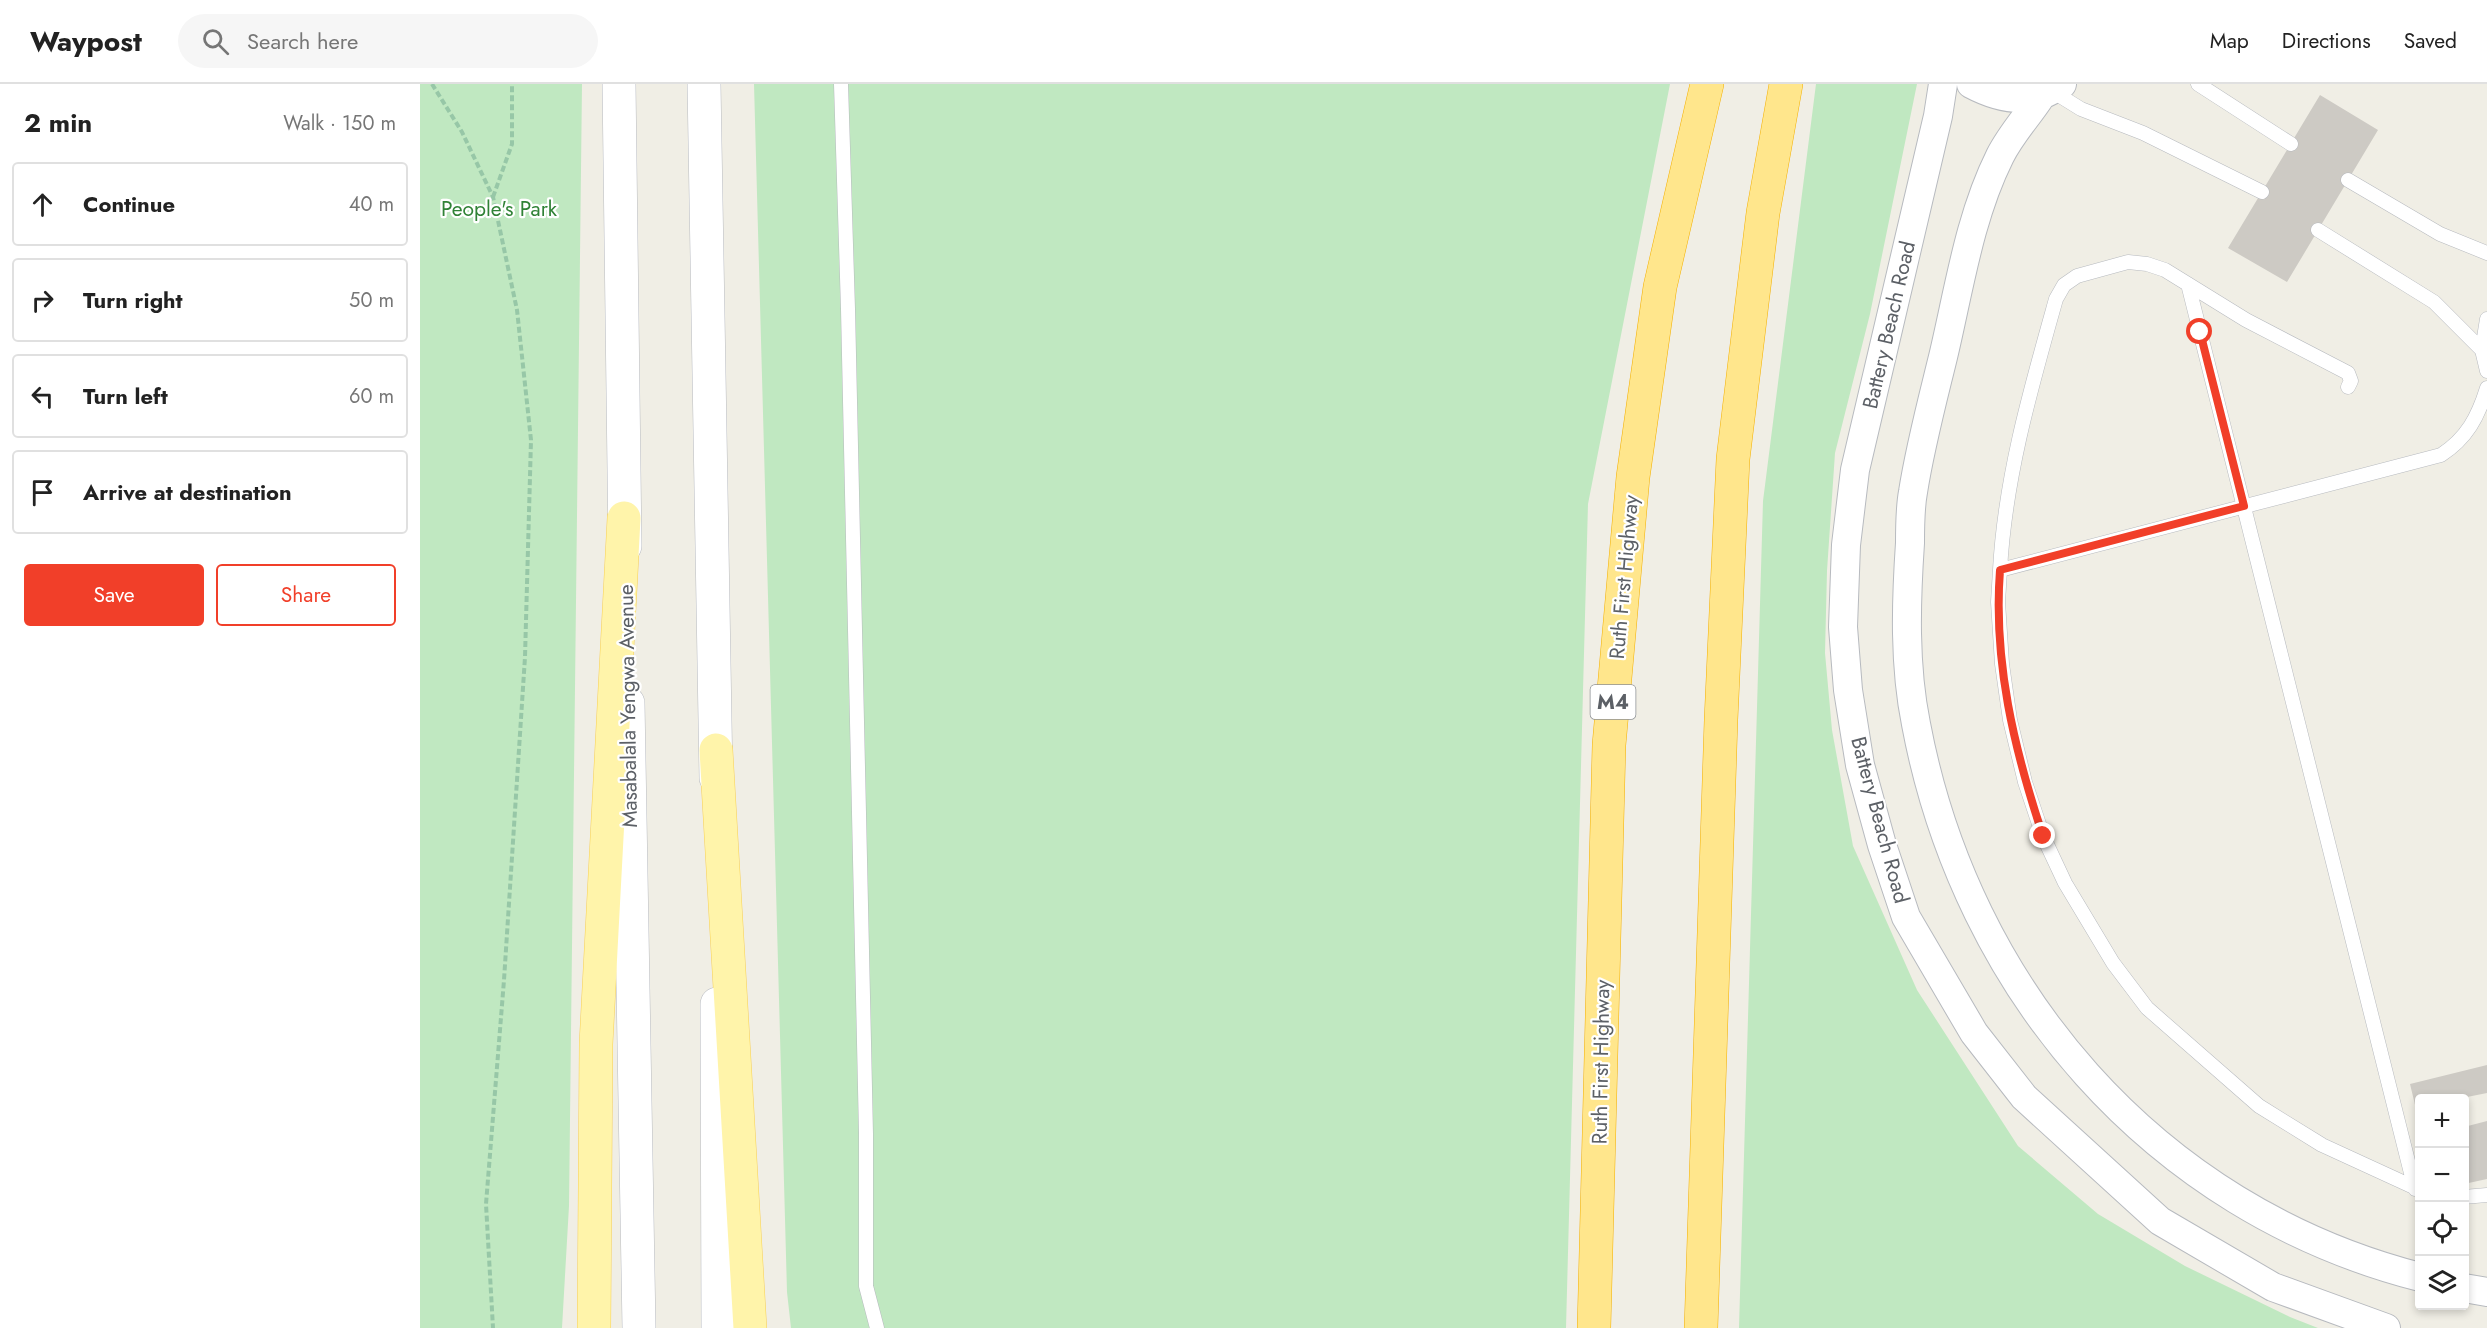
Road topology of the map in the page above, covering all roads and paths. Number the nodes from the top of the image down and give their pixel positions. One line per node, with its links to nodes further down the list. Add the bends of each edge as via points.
1 (432, 84): 15 (path, via 462,132)
2 (512, 84): 15 (path, via 512,144)
3 (619, 84): 25 (main road, Masabalala Yengwa Avenue)
4 (704, 84): 27 (main road)
5 (841, 84): 40 (lane, via 866,1134 866,1286)
6 (1707, 84): 41 (highway, Ruth First Highway / M4, via 1660,287 1633,477 1610,733)
7 (1786, 84): 42 (highway, via 1763,213 1733,459)
8 (1943, 84): 43 (street, Battery Beach Road, via 1855,470 1846,545 1843,627 1860,765 1906,917 1974,1033 2024,1098 2160,1221 2273,1287)
9 (1971, 84): 11 (street, via 1990,94 2015,99)
10 (2198, 84): 12 (lane)
11 (2052, 90): 14 (lane, via 2081,108 2143,133); 32 (street, via 2002,152 1981,202 1912,494 1908,654 1915,723 1939,817 1976,914 2021,988 2062,1046 2121,1113 2185,1166 2262,1214 2328,1247)
12 (2291, 144)
13 (2348, 180): 17 (lane, via 2440,234)
14 (2262, 192)
15 (493, 197): 35 (path, via 517,310 531,440 525,657 486,1204)
16 (2318, 230): 20 (lane, via 2434,302)
17 (2487, 253)
18 (2188, 284): 22 (lane, via 2246,320 2348,373); 24 (lane); 26 (lane, via 2165,270 2128,262 2077,276 2064,285 2056,299 2027,405 2003,525)
19 (2487, 319): 20 (lane)
20 (2482, 350): 21 (lane)
21 (2487, 371)
22 (2348, 387)
23 (2487, 388): 24 (lane, via 2470,429 2459,443 2441,455)
24 (2244, 506): 26 (lane); 28 (lane)
25 (624, 518): 36 (main road, via 596,1044); 37 (main road, Masabalala Yengwa Avenue)
26 (2000, 570): 29 (lane, via 2002,664 2025,782 2043,836 2065,883 2113,963 2147,1008 2259,1106 2322,1145)
27 (716, 750): 38 (main road); 39 (main road)
28 (2415, 1182)
29 (2415, 1189)
30 (2487, 1195): 31 (lane)
31 (2469, 1197)
32 (2415, 1275)
33 (2469, 1289): 34 (street)
34 (2487, 1292)
35 (493, 1328)
36 (594, 1328)
37 (639, 1328)
38 (718, 1328)
39 (750, 1328)
40 (877, 1328)
41 (1594, 1328)
42 (1701, 1328)
43 (2386, 1328)

